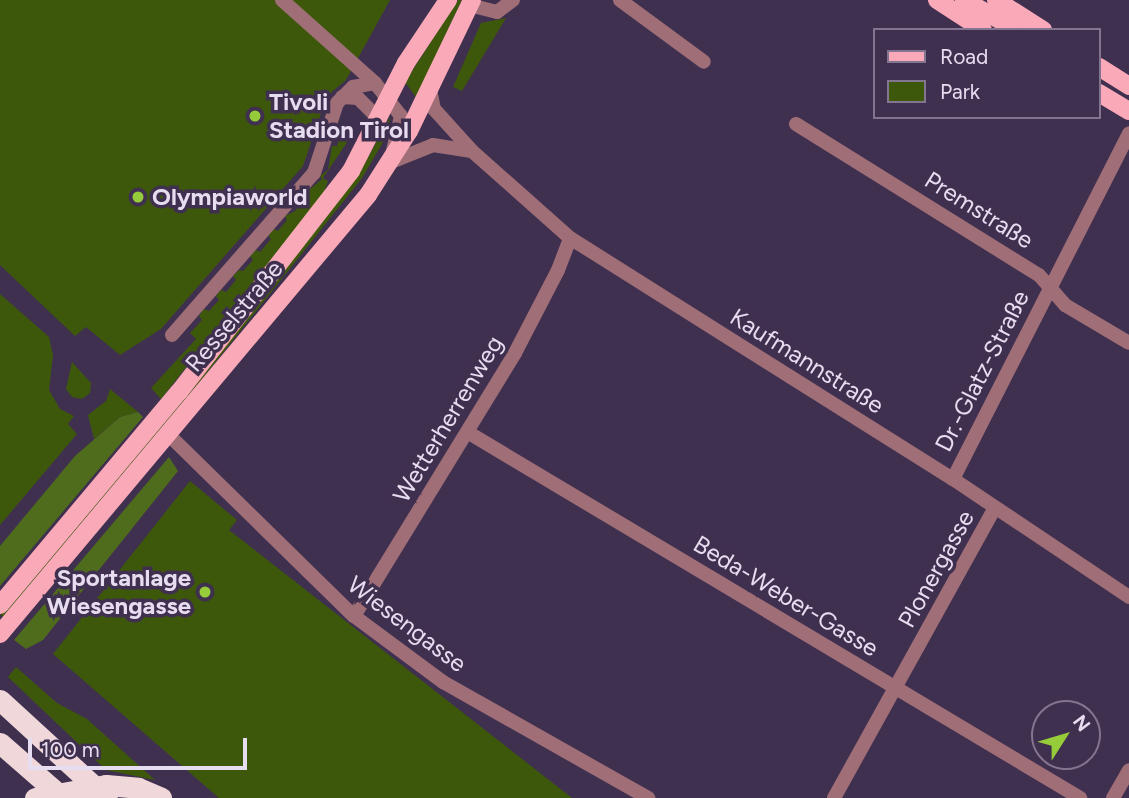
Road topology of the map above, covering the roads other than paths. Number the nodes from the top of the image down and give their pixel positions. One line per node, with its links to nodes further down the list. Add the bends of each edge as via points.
1 (282, 0): 14 (street)
2 (448, 0): 19 (main road, Resselstraße)
3 (513, 0): 8 (street, Resselstraße, via 492,13)
4 (621, 0): 12 (street)
5 (937, 0): 10 (main road)
6 (964, 0): 9 (main road)
7 (996, 0): 11 (main road)
8 (470, 3): 16 (main road, Resselstraße)
9 (1009, 27)
10 (980, 28)
11 (1040, 28)
12 (704, 62)
13 (1103, 71): 15 (main road)
14 (375, 83): 18 (street, via 360,84); 19 (street)
15 (1129, 86)
16 (430, 89): 24 (street, Kaufmannstraße, via 434,109); 25 (main road, Resselstraße)
17 (1101, 94): 20 (main road)
18 (342, 97): 21 (street, via 358,98); 28 (street, via 314,173)
19 (389, 97): 21 (main road, Resselstraße); 25 (street, via 401,116)
20 (1129, 111)
21 (380, 120): 30 (main road, Resselstraße, via 351,171)
22 (796, 124): 27 (street, Premstraße, via 979,236 1039,275)
23 (1129, 133): 27 (street, Dr.-Glatz-Straße)
24 (472, 151): 25 (street, via 433,145); 26 (street, Kaufmannstraße)
25 (391, 162): 30 (main road, Resselstraße)
26 (570, 239): 31 (street, Wetterherrenweg, via 558,270); 34 (street, Kaufmannstraße)
27 (1049, 288): 29 (street, Premstraße, via 1065,305); 34 (street, Dr.-Glatz-Straße)
28 (172, 335)
29 (1129, 343)
30 (185, 398): 33 (main road, Resselstraße)
31 (469, 433): 38 (street, Wetterherrenweg); 40 (street, Beda-Weber-Gasse)
32 (175, 441): 38 (street, Wiesengasse)
33 (148, 442): 37 (main road, Resselstraße); 39 (main road, Resselstraße)
34 (953, 479): 35 (street, Kaufmannstraße)
35 (995, 508): 36 (street, Kaufmannstraße); 40 (street, Plonergasse)
36 (1129, 597)
37 (0, 605)
38 (354, 616): 48 (street, Wiesengasse, via 443,682)
39 (5, 628)
40 (896, 689): 49 (street, Plonergasse); 50 (street, Beda-Weber-Gasse)
41 (0, 700): 46 (highway)
42 (0, 743): 45 (highway)
43 (1129, 770): 51 (street)
44 (35, 798): 47 (highway, bridge, via 106,785 138,788)
45 (63, 798)
46 (107, 798)
47 (161, 798)
48 (648, 798)
49 (834, 798)
50 (1080, 798)
51 (1113, 798)

